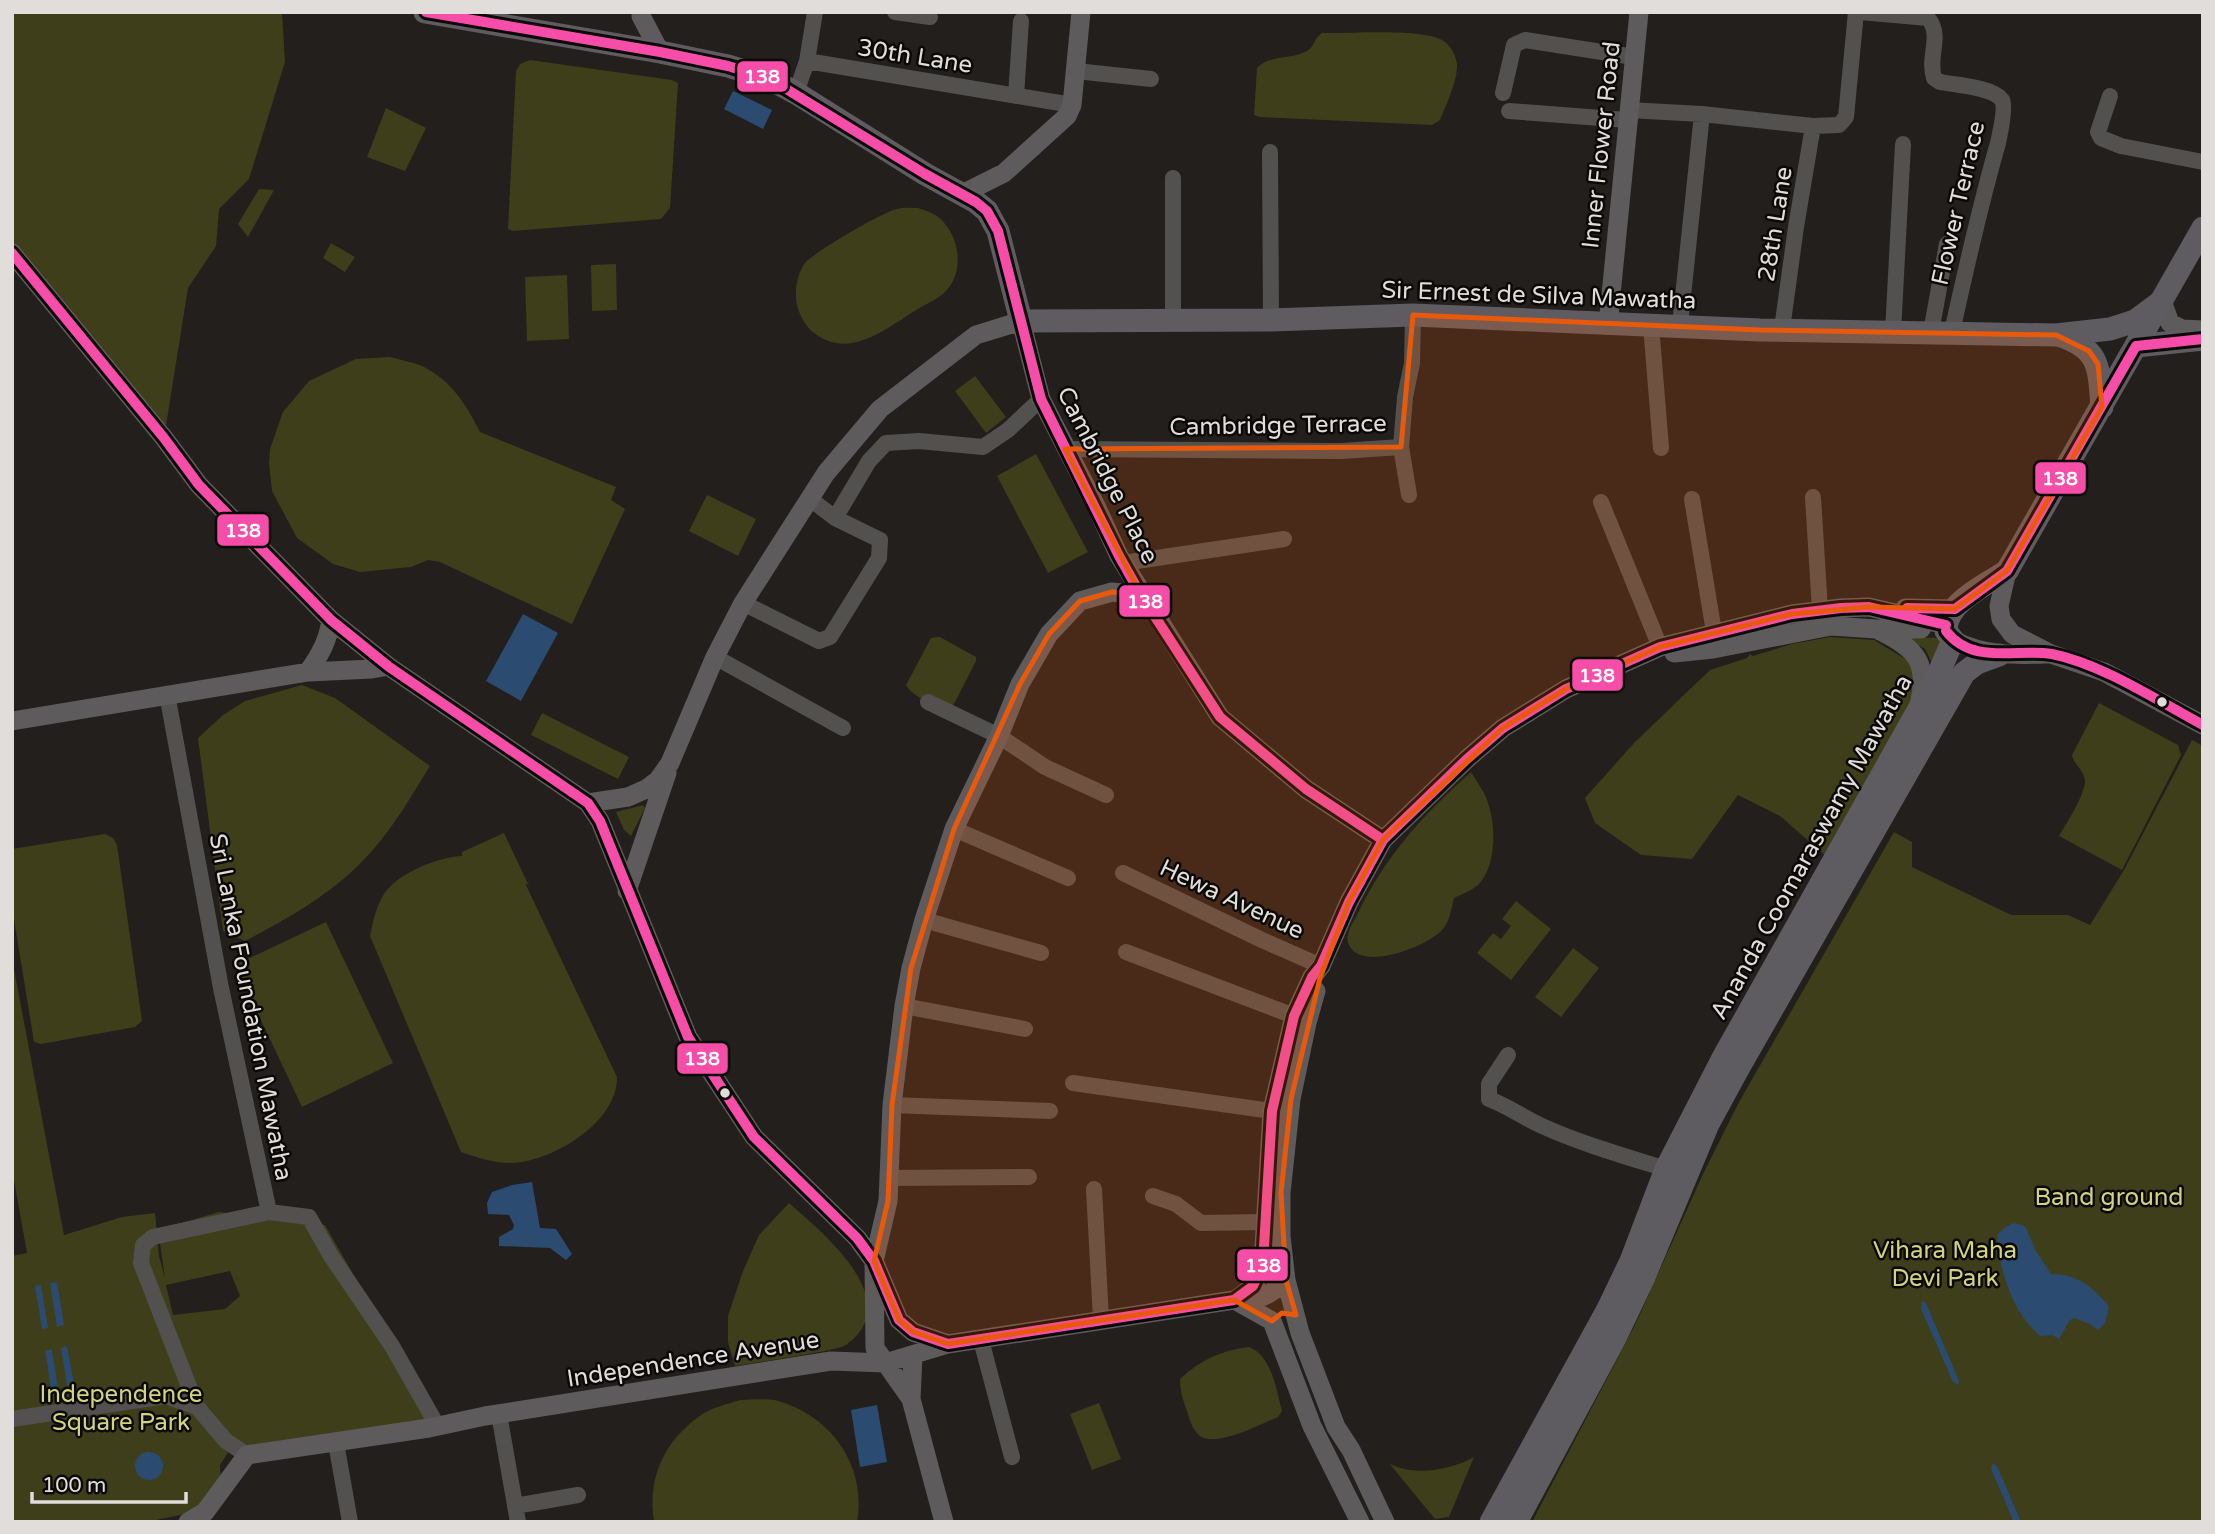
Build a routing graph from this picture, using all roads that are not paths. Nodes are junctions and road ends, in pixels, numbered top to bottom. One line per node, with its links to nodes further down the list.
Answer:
1 (425, 12): 11 (highway)
2 (815, 12): 14 (street)
3 (895, 12): 9 (street)
4 (1081, 12): 15 (main road)
5 (1639, 12): 13 (main road, Inner Flower Road)
6 (1858, 12): 8 (street); 25 (street)
7 (640, 13): 11 (main road); 12 (main road)
8 (1930, 15): 47 (street, Flower Terrace)
9 (930, 17)
10 (1021, 20): 19 (street)
11 (627, 46): 12 (highway)
12 (660, 52): 17 (highway)
13 (1634, 57): 18 (street); 24 (main road, Inner Flower Road)
14 (807, 61): 17 (street); 19 (street, 30th Lane)
15 (1076, 71): 16 (street); 21 (main road)
16 (1151, 79)
17 (796, 93): 31 (highway)
18 (1503, 93)
19 (1016, 96): 21 (street, 30th Lane)
20 (2110, 96): 28 (street)
21 (1072, 105): 29 (main road)
22 (1509, 111): 24 (street)
23 (1702, 114): 24 (street); 25 (street); 43 (street)
24 (1628, 115): 41 (main road, Inner Flower Road)
25 (1813, 126): 44 (street, 28th Lane)
26 (1903, 144): 46 (street)
27 (1270, 152): 39 (street)
28 (2203, 162)
29 (1004, 173): 31 (main road); 32 (main road)
30 (1173, 178): 38 (street)
31 (962, 194): 32 (highway)
32 (991, 218): 40 (highway)
33 (2203, 228): 36 (highway, Ananda Coomaraswamy Mawatha)
34 (1947, 244): 47 (street)
35 (12, 253): 68 (main road)
36 (2162, 300): 45 (main road); 48 (highway, Sir Ernest de Silva Mawatha); 50 (highway, Ananda Coomaraswamy Mawatha)
37 (1413, 315): 39 (highway, Sir Ernest de Silva Mawatha); 41 (highway, Sir Ernest de Silva Mawatha); 53 (street, Cambridge Terrace)
38 (1173, 320): 39 (highway, Sir Ernest de Silva Mawatha); 40 (highway, Sir Ernest de Silva Mawatha)
39 (1271, 320)
40 (1021, 321): 51 (main road, Cambridge Place); 58 (main road)
41 (1608, 325): 42 (highway, Sir Ernest de Silva Mawatha)
42 (1651, 325): 43 (highway, Sir Ernest de Silva Mawatha); 54 (street)
43 (1679, 325): 44 (highway, Sir Ernest de Silva Mawatha)
44 (1782, 329): 46 (highway, Sir Ernest de Silva Mawatha)
45 (2203, 330)
46 (1892, 332): 47 (highway, Sir Ernest de Silva Mawatha)
47 (1941, 332): 48 (highway, Sir Ernest de Silva Mawatha)
48 (2056, 335): 52 (highway, Sir Ernest de Silva Mawatha)
49 (2203, 339): 50 (highway)
50 (2136, 346): 52 (highway, Ananda Coomaraswamy Mawatha)
51 (1041, 399): 55 (main road, Cambridge Place); 61 (street)
52 (2102, 407): 64 (highway, Ananda Coomaraswamy Mawatha)
53 (1401, 447): 55 (street, Cambridge Terrace); 56 (street)
54 (1661, 448)
55 (1065, 449): 63 (main road, Cambridge Place)
56 (1409, 495)
57 (1812, 497): 67 (street)
58 (809, 498): 61 (street); 66 (main road)
59 (1692, 499): 71 (street)
60 (1601, 502): 72 (street)
61 (835, 517): 66 (street)
62 (1284, 539): 63 (street)
63 (1123, 564): 65 (main road, Cambridge Place)
64 (2007, 571): 69 (highway, Ananda Coomaraswamy Mawatha); 73 (main road)
65 (1142, 594): 85 (main road); 90 (main road, Cambridge Place)
66 (743, 603): 76 (main road)
67 (1820, 610): 69 (main road); 71 (main road)
68 (331, 620): 77 (main road); 78 (main road)
69 (1950, 626): 70 (main road); 74 (main road); 81 (highway, Ananda Coomaraswamy Mawatha)
70 (1876, 629): 75 (main road); 81 (main road)
71 (1714, 632): 72 (main road)
72 (1660, 647): 75 (main road)
73 (2051, 654): 74 (main road); 83 (main road)
74 (1999, 655): 141 (highway, Ananda Coomaraswamy Mawatha)
75 (1638, 656): 90 (main road)
76 (715, 657): 84 (street); 86 (main road)
77 (388, 666): 78 (main road); 88 (main road)
78 (309, 672): 79 (main road)
79 (167, 694): 82 (main road); 113 (street, Sri Lanka Foundation Mawatha)
80 (928, 702): 85 (street)
81 (1917, 713): 108 (highway, Ananda Coomaraswamy Mawatha)
82 (12, 720)
83 (2201, 722)
84 (843, 727)
85 (999, 736): 87 (street); 89 (main road)
86 (670, 763): 88 (main road); 93 (main road)
87 (1106, 795)
88 (589, 803): 93 (main road)
89 (954, 829): 92 (street); 94 (main road)
90 (1383, 840): 97 (main road)
91 (1123, 873): 97 (street, Hewa Avenue)
92 (1068, 878)
93 (627, 891): 115 (main road)
94 (924, 920): 96 (street); 98 (main road)
95 (1126, 952): 99 (street)
96 (1041, 953)
97 (1321, 966): 99 (main road); 107 (main road)
98 (904, 1006): 100 (street); 103 (main road)
99 (1294, 1016): 105 (main road)
100 (1025, 1029)
101 (1508, 1055): 108 (street)
102 (1073, 1083): 105 (street)
103 (892, 1105): 104 (street); 110 (main road)
104 (1050, 1111)
105 (1272, 1111): 106 (main road)
106 (1271, 1135): 107 (main road); 114 (main road)
107 (1285, 1153): 116 (main road)
108 (1666, 1169): 140 (highway, Ananda Coomaraswamy Mawatha)
109 (1029, 1177): 110 (street)
110 (890, 1178): 115 (main road)
111 (1094, 1189): 119 (street)
112 (1153, 1196): 114 (street)
113 (269, 1212): 126 (street); 129 (street, Sri Lanka Foundation Mawatha)
114 (1264, 1222): 117 (main road)
115 (874, 1261): 122 (main road); 124 (main road)
116 (1286, 1279): 117 (main road, Independence Avenue); 118 (main road)
117 (1234, 1300): 119 (main road, Independence Avenue); 120 (main road)
118 (1296, 1315): 120 (main road); 139 (main road)
119 (1101, 1319): 121 (main road, Independence Avenue)
120 (1272, 1321): 138 (main road)
121 (981, 1340): 122 (main road, Independence Avenue); 132 (street)
122 (948, 1344): 123 (main road, Independence Avenue)
123 (913, 1356): 124 (main road, Independence Avenue); 125 (main road)
124 (885, 1363): 125 (main road); 127 (main road, Independence Avenue)
125 (911, 1399): 137 (main road)
126 (197, 1407): 128 (street); 131 (street)
127 (499, 1414): 129 (main road, Independence Avenue); 134 (street)
128 (12, 1419)
129 (438, 1427): 130 (main road, Independence Avenue)
130 (336, 1443): 131 (main road, Independence Avenue); 136 (street)
131 (247, 1455): 135 (main road)
132 (1012, 1457)
133 (578, 1495): 134 (street)
134 (516, 1514)
135 (188, 1522)
136 (350, 1522)
137 (944, 1522)
138 (1360, 1522)
139 (1385, 1522)
140 (1491, 1522)
141 (1516, 1522)

